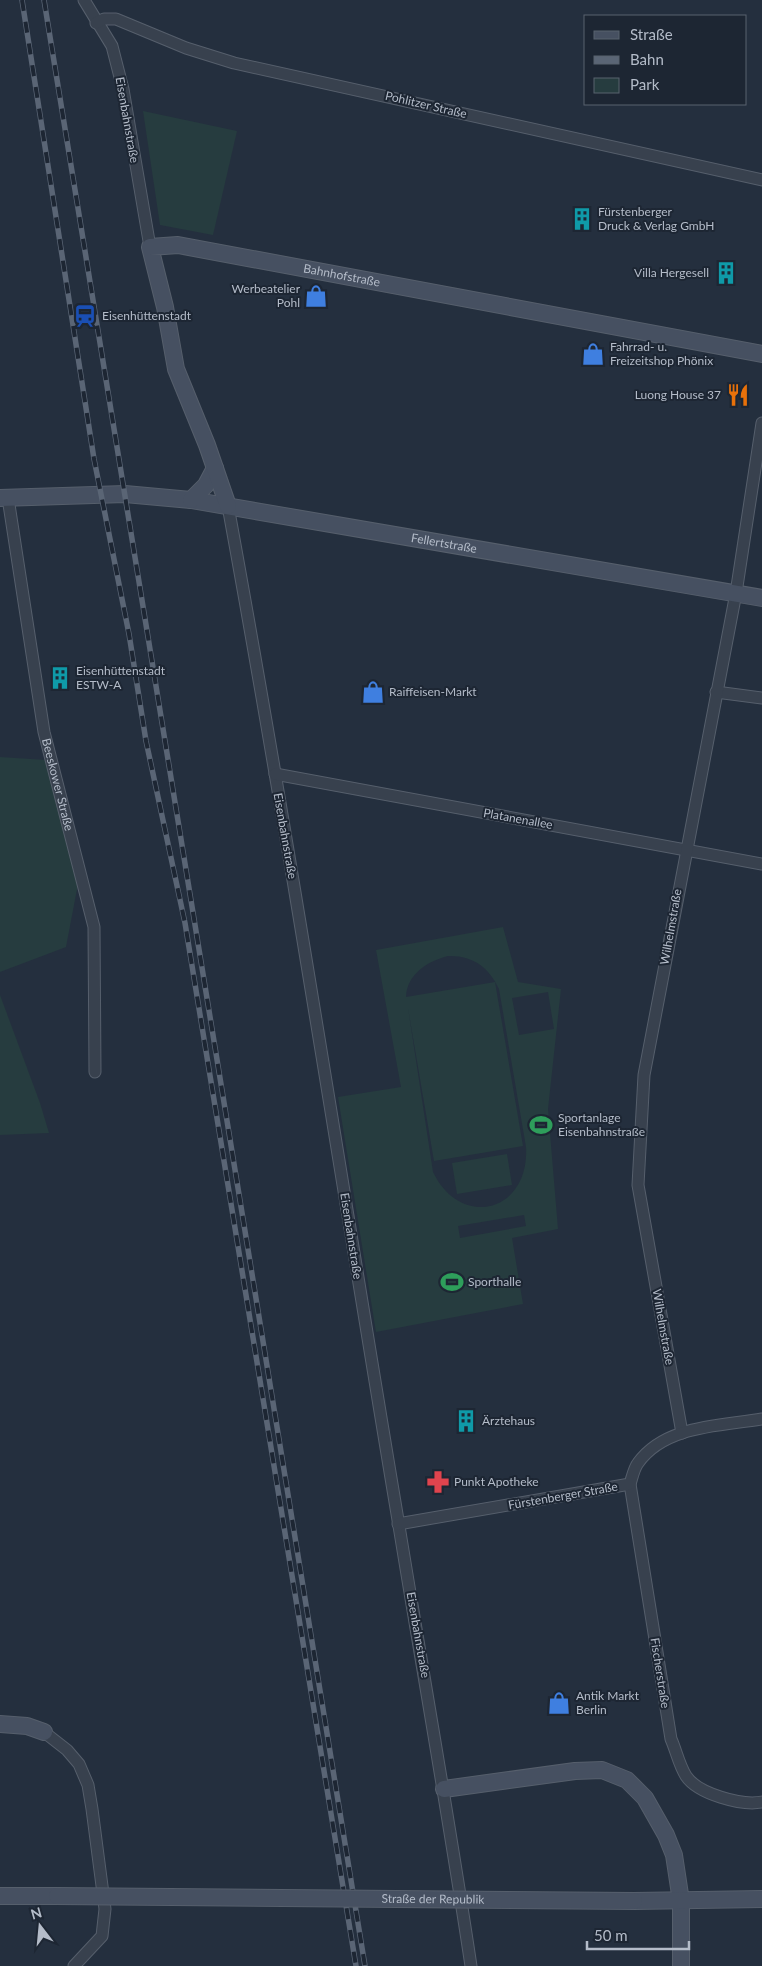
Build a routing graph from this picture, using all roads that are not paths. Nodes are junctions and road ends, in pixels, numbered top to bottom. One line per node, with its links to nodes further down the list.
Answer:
1 (84, 0): 2 (street, Eisenbahnstraße)
2 (96, 23): 3 (street, Pohlitzer Straße); 4 (street, Eisenbahnstraße)
3 (762, 180)
4 (150, 247): 5 (street, Bahnhofstraße); 7 (street)
5 (762, 354)
6 (762, 423): 12 (street, Wilhelmstraße)
7 (215, 468): 10 (street); 11 (street)
8 (125, 494): 9 (street, Beeskower Straße); 10 (street, Fellertstraße)
9 (4, 498): 19 (street, Beeskower Straße)
10 (191, 500): 11 (street, Fellertstraße)
11 (228, 506): 12 (street, Fellertstraße); 16 (street, Eisenbahnstraße)
12 (736, 593): 13 (street, Fellertstraße); 14 (street, Wilhelmstraße)
13 (762, 598)
14 (716, 692): 15 (street); 17 (street, Wilhelmstraße)
15 (762, 698)
16 (274, 774): 17 (street, Platanenallee); 23 (street, Eisenbahnstraße)
17 (686, 849): 18 (street, Platanenallee); 21 (street, Wilhelmstraße)
18 (762, 864)
19 (95, 1072)
20 (762, 1419): 21 (street, Fürstenberger Straße)
21 (682, 1433): 22 (street, Fürstenberger Straße)
22 (630, 1484): 23 (street, Fürstenberger Straße); 27 (street, Fischerstraße)
23 (398, 1524): 26 (street, Eisenbahnstraße)
24 (0, 1724): 25 (street)
25 (44, 1732): 31 (street)
26 (444, 1789): 30 (street); 32 (street, Eisenbahnstraße)
27 (762, 1802)
28 (0, 1896): 30 (street, Straße der Republik, bridge)
29 (762, 1899): 30 (street, Straße der Republik)
30 (681, 1902): 33 (street)
31 (74, 1966)
32 (471, 1966)
33 (681, 1966)

